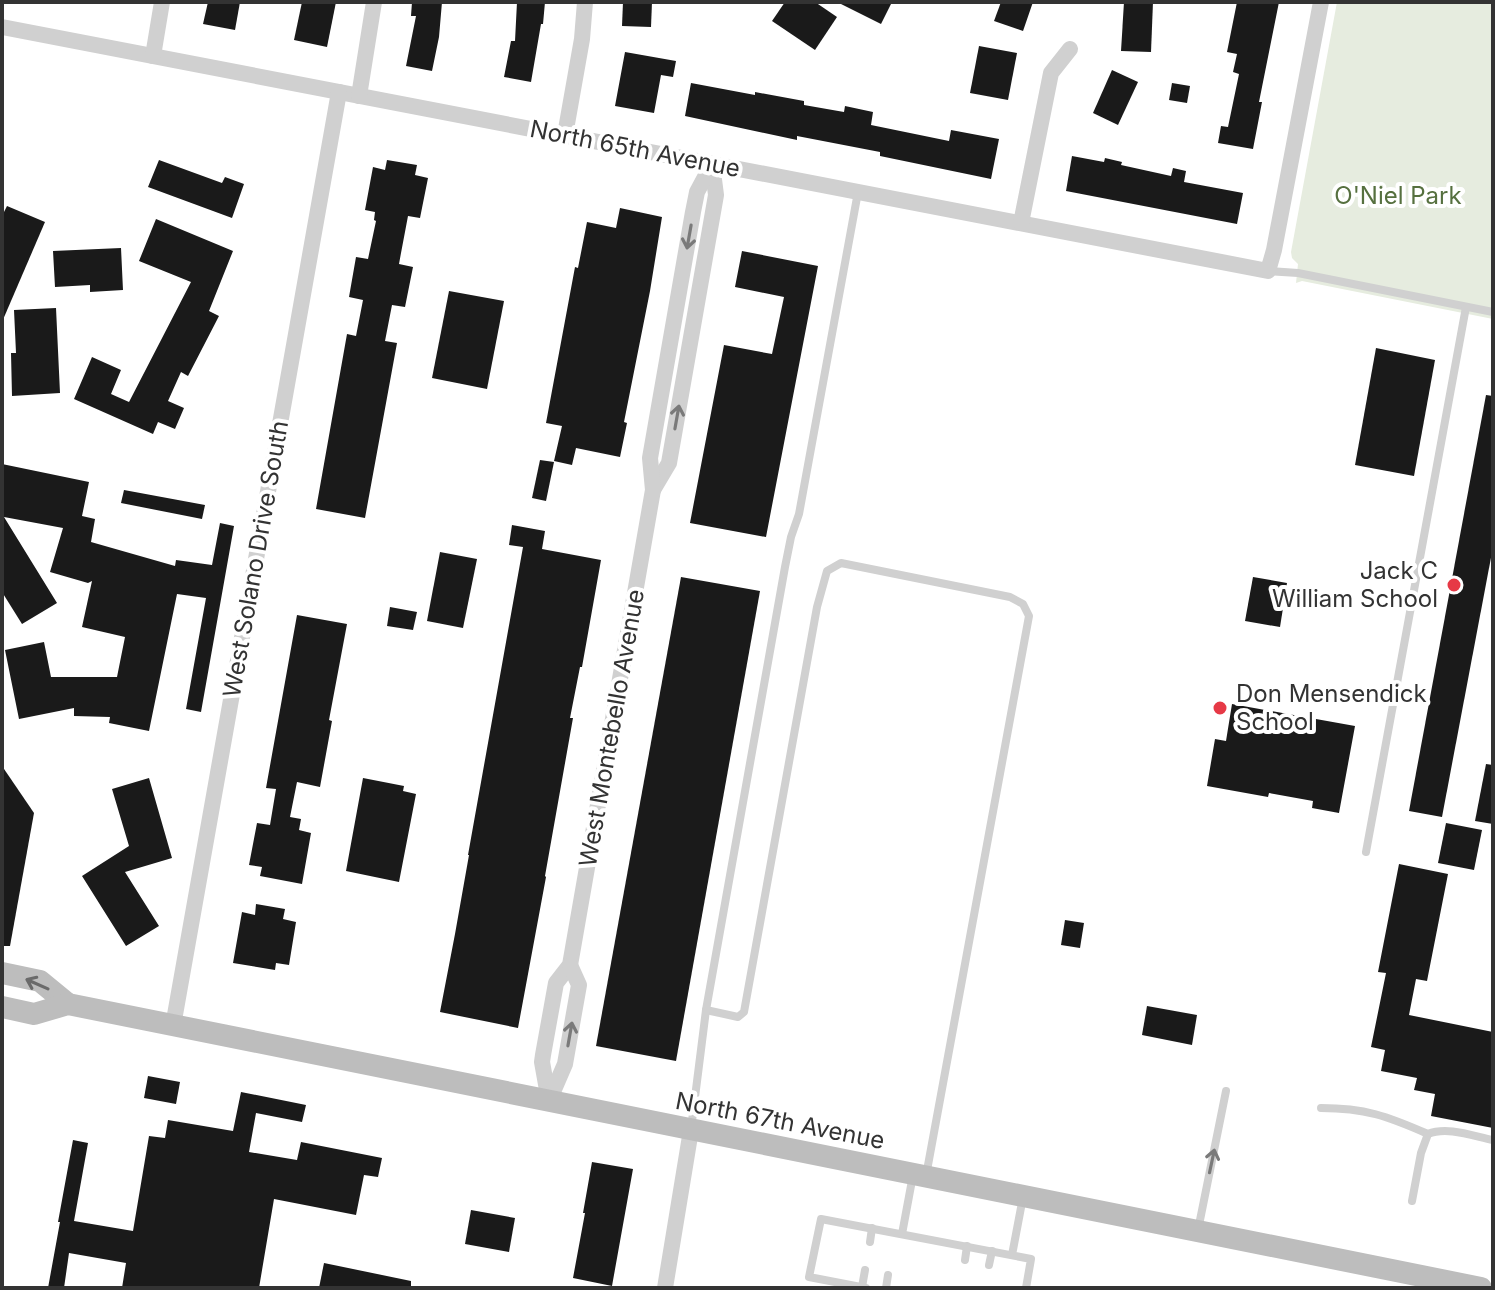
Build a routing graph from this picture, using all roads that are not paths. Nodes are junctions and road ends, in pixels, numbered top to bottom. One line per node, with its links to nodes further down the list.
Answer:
1 (162, 2): 7 (street)
2 (374, 2): 9 (street)
3 (585, 2): 10 (street)
4 (1321, 2): 14 (street)
5 (2, 27): 7 (street, North 65th Avenue)
6 (1070, 49): 13 (street)
7 (153, 56): 8 (street, North 65th Avenue)
8 (339, 92): 9 (street, North 65th Avenue); 22 (street, West Solano Drive South)
9 (359, 96): 10 (street, North 65th Avenue)
10 (565, 135): 11 (street, North 65th Avenue)
11 (712, 164): 12 (street, North 65th Avenue); 24 (street, West Montebello Avenue)
12 (858, 192): 13 (street, North 65th Avenue); 21 (lane)
13 (1021, 223): 14 (street, North 65th Avenue)
14 (1268, 271): 15 (lane)
15 (1466, 307): 16 (lane); 17 (lane)
16 (1493, 312)
17 (1366, 852)
18 (2, 973): 19 (main road, North 67th Avenue, one-way to 18)
19 (68, 1004): 20 (main road, North 67th Avenue); 22 (main road, North 67th Avenue)
20 (2, 1007)
21 (706, 1010): 26 (lane); 29 (lane)
22 (173, 1026): 24 (main road, North 67th Avenue)
23 (1226, 1091): 33 (lane, one-way to 23)
24 (549, 1101): 26 (main road, North 67th Avenue)
25 (1321, 1108): 27 (lane)
26 (691, 1130): 29 (main road, North 67th Avenue); 45 (street)
27 (1428, 1134): 28 (lane); 31 (lane)
28 (1493, 1140)
29 (920, 1176): 30 (main road, North 67th Avenue); 34 (lane)
30 (1023, 1196): 33 (main road, North 67th Avenue); 39 (lane)
31 (1412, 1201)
32 (872, 1228): 34 (lane); 35 (lane); 46 (lane)
33 (1198, 1231): 44 (main road, North 67th Avenue)
34 (899, 1233): 36 (lane); 37 (lane)
35 (870, 1242)
36 (894, 1246)
37 (967, 1246): 38 (lane); 40 (lane)
38 (992, 1251): 39 (lane); 41 (lane)
39 (1012, 1255): 48 (lane)
40 (965, 1260)
41 (989, 1265)
42 (865, 1270): 46 (lane)
43 (888, 1275): 47 (lane)
44 (1406, 1281): 49 (main road, North 67th Avenue)
45 (665, 1288)
46 (864, 1288)
47 (886, 1288)
48 (1026, 1288)
49 (1481, 1288)

